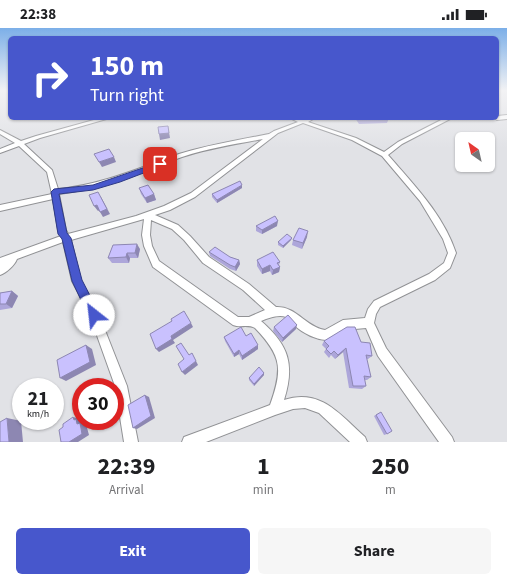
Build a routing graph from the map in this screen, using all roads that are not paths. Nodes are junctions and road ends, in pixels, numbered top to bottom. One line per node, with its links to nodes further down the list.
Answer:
1 (100, 120): 10 (street)
2 (300, 120): 5 (street)
3 (306, 120): 5 (street)
4 (445, 120): 12 (street)
5 (303, 121): 7 (street); 12 (street)
6 (0, 132): 8 (street)
7 (271, 136): 13 (street); 15 (street)
8 (8, 137): 9 (street); 10 (street)
9 (0, 140)
10 (19, 143): 11 (street); 13 (street)
11 (0, 151)
12 (384, 155): 22 (street)
13 (55, 194): 14 (street); 16 (street)
14 (0, 208)
15 (148, 215): 16 (street); 20 (street); 21 (street)
16 (66, 238): 17 (street); 24 (street)
17 (16, 257): 18 (street); 19 (street)
18 (0, 262)
19 (0, 271)
20 (275, 313): 21 (street); 22 (street)
21 (251, 320): 23 (street)
22 (368, 322): 27 (street)
23 (275, 409): 25 (street); 26 (street)
24 (131, 442)
25 (189, 442)
26 (360, 442)
27 (447, 442)

